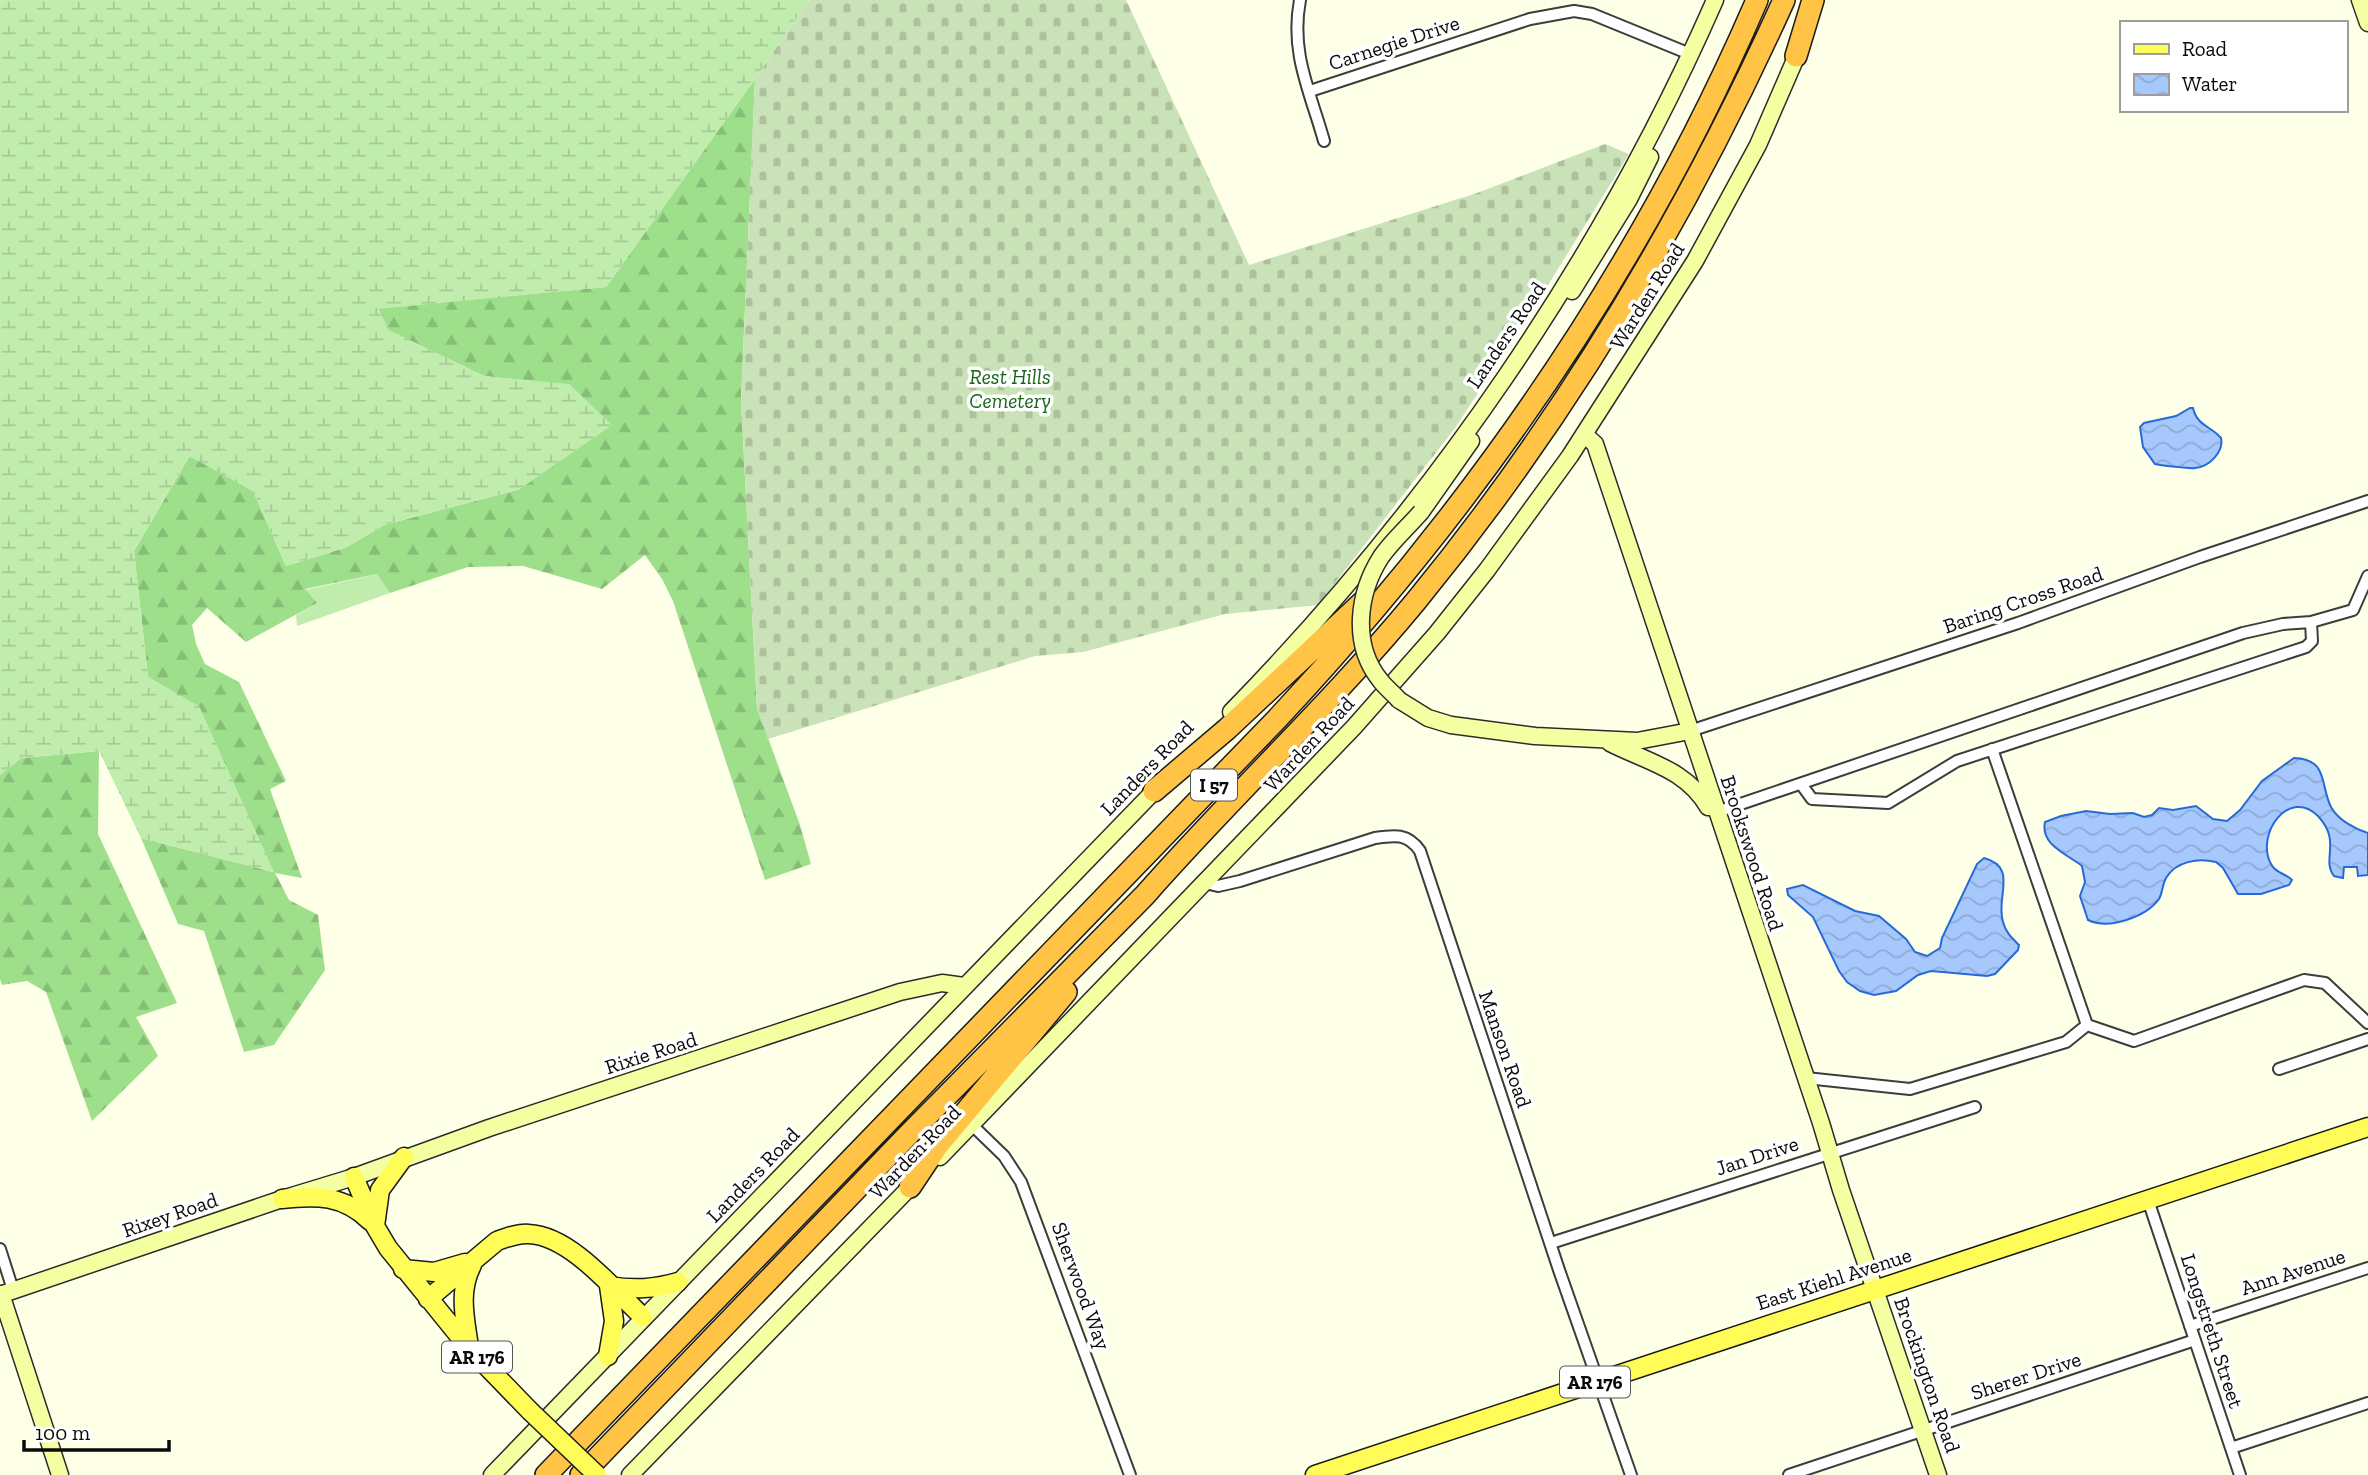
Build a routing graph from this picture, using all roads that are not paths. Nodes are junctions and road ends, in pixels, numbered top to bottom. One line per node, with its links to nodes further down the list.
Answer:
1 (1300, 0): 12 (street)
2 (1716, 0): 10 (main road, Landers Road)
3 (1757, 0): 17 (highway, I 57)
4 (1784, 0): 28 (highway, I 57)
5 (1813, 0): 11 (highway)
6 (1823, 0): 11 (main road, Warden Road)
7 (2360, 0): 9 (main road)
8 (1575, 5): 10 (street, Carnegie Drive); 12 (street, Carnegie Drive)
9 (2368, 23)
10 (1690, 54): 13 (main road, Landers Road)
11 (1796, 56): 15 (main road, Warden Road)
12 (1310, 91): 14 (street)
13 (1666, 104): 21 (main road, bridge); 24 (main road, Landers Road)
14 (1324, 141)
15 (1584, 434): 20 (main road, Brookswood Road); 27 (main road, Warden Road)
16 (2368, 501): 20 (street, Baring Cross Road)
17 (1416, 561): 24 (highway); 66 (highway, I 57)
18 (2368, 576): 19 (street)
19 (2311, 622): 22 (street); 23 (street)
20 (1690, 731): 21 (main road); 25 (main road, Brookswood Road)
21 (1604, 740): 26 (main road)
22 (1992, 749): 23 (street); 31 (street)
23 (1801, 784): 25 (street)
24 (1154, 791): 29 (main road, Landers Road)
25 (1717, 812): 26 (main road, Brookswood Road)
26 (1724, 834): 34 (main road, Brookswood Road)
27 (1205, 883): 36 (main road, Warden Road); 45 (street, Manson Road)
28 (1145, 895): 41 (highway); 67 (highway, I 57)
29 (964, 986): 39 (main road, Rixie Road); 50 (main road, Landers Road)
30 (2368, 1023): 31 (street)
31 (2087, 1025): 34 (street)
32 (2368, 1039): 33 (street)
33 (2279, 1069)
34 (1806, 1078): 38 (main road, Brookswood Road)
35 (1975, 1107): 38 (street, Jan Drive)
36 (971, 1125): 41 (main road, Warden Road); 70 (street, Sherwood Way)
37 (2368, 1127): 43 (main road, East Kiehl Avenue / AR 176)
38 (1830, 1153): 45 (street, Jan Drive); 52 (main road, Brookswood Road)
39 (404, 1157): 40 (main road, Rixie Road); 44 (main road)
40 (354, 1177): 42 (main road, Rixey Road); 44 (main road)
41 (910, 1187): 69 (main road, Warden Road)
42 (282, 1199): 44 (main road); 53 (main road, Rixey Road)
43 (2148, 1200): 52 (main road, East Kiehl Avenue / AR 176); 56 (street, Longstreth Street)
44 (375, 1226): 49 (main road)
45 (1551, 1243): 60 (street, Manson Road)
46 (0, 1249): 53 (street)
47 (475, 1259): 49 (main road); 51 (main road); 54 (main road); 58 (main road)
48 (2368, 1268): 56 (street, Ann Avenue)
49 (404, 1269): 54 (main road)
50 (678, 1282): 51 (main road); 55 (main road, Landers Road)
51 (609, 1286): 55 (main road); 59 (main road)
52 (1875, 1289): 60 (main road, East Kiehl Avenue / AR 176); 62 (main road, Brockington Road)
53 (5, 1293): 64 (main road)
54 (428, 1299): 58 (main road, AR 176)
55 (643, 1317): 59 (main road, Landers Road)
56 (2190, 1326): 57 (street, Longstreth Street)
57 (2195, 1340): 62 (street, Sherer Drive); 63 (street, Longstreth Street)
58 (469, 1348): 68 (main road, AR 176, bridge)
59 (608, 1356): 65 (main road, Landers Road)
60 (1599, 1381): 71 (main road, East Kiehl Avenue / AR 176); 72 (street, Manson Road)
61 (2368, 1404): 63 (street)
62 (1923, 1430): 73 (street, Sherer Drive); 74 (main road, Brockington Road)
63 (2231, 1448): 75 (street, Longstreth Street)
64 (60, 1475)
65 (492, 1475)
66 (546, 1475)
67 (581, 1475)
68 (597, 1475)
69 (631, 1475)
70 (1130, 1475)
71 (1315, 1475)
72 (1631, 1475)
73 (1789, 1475)
74 (1938, 1475)
75 (2240, 1475)

